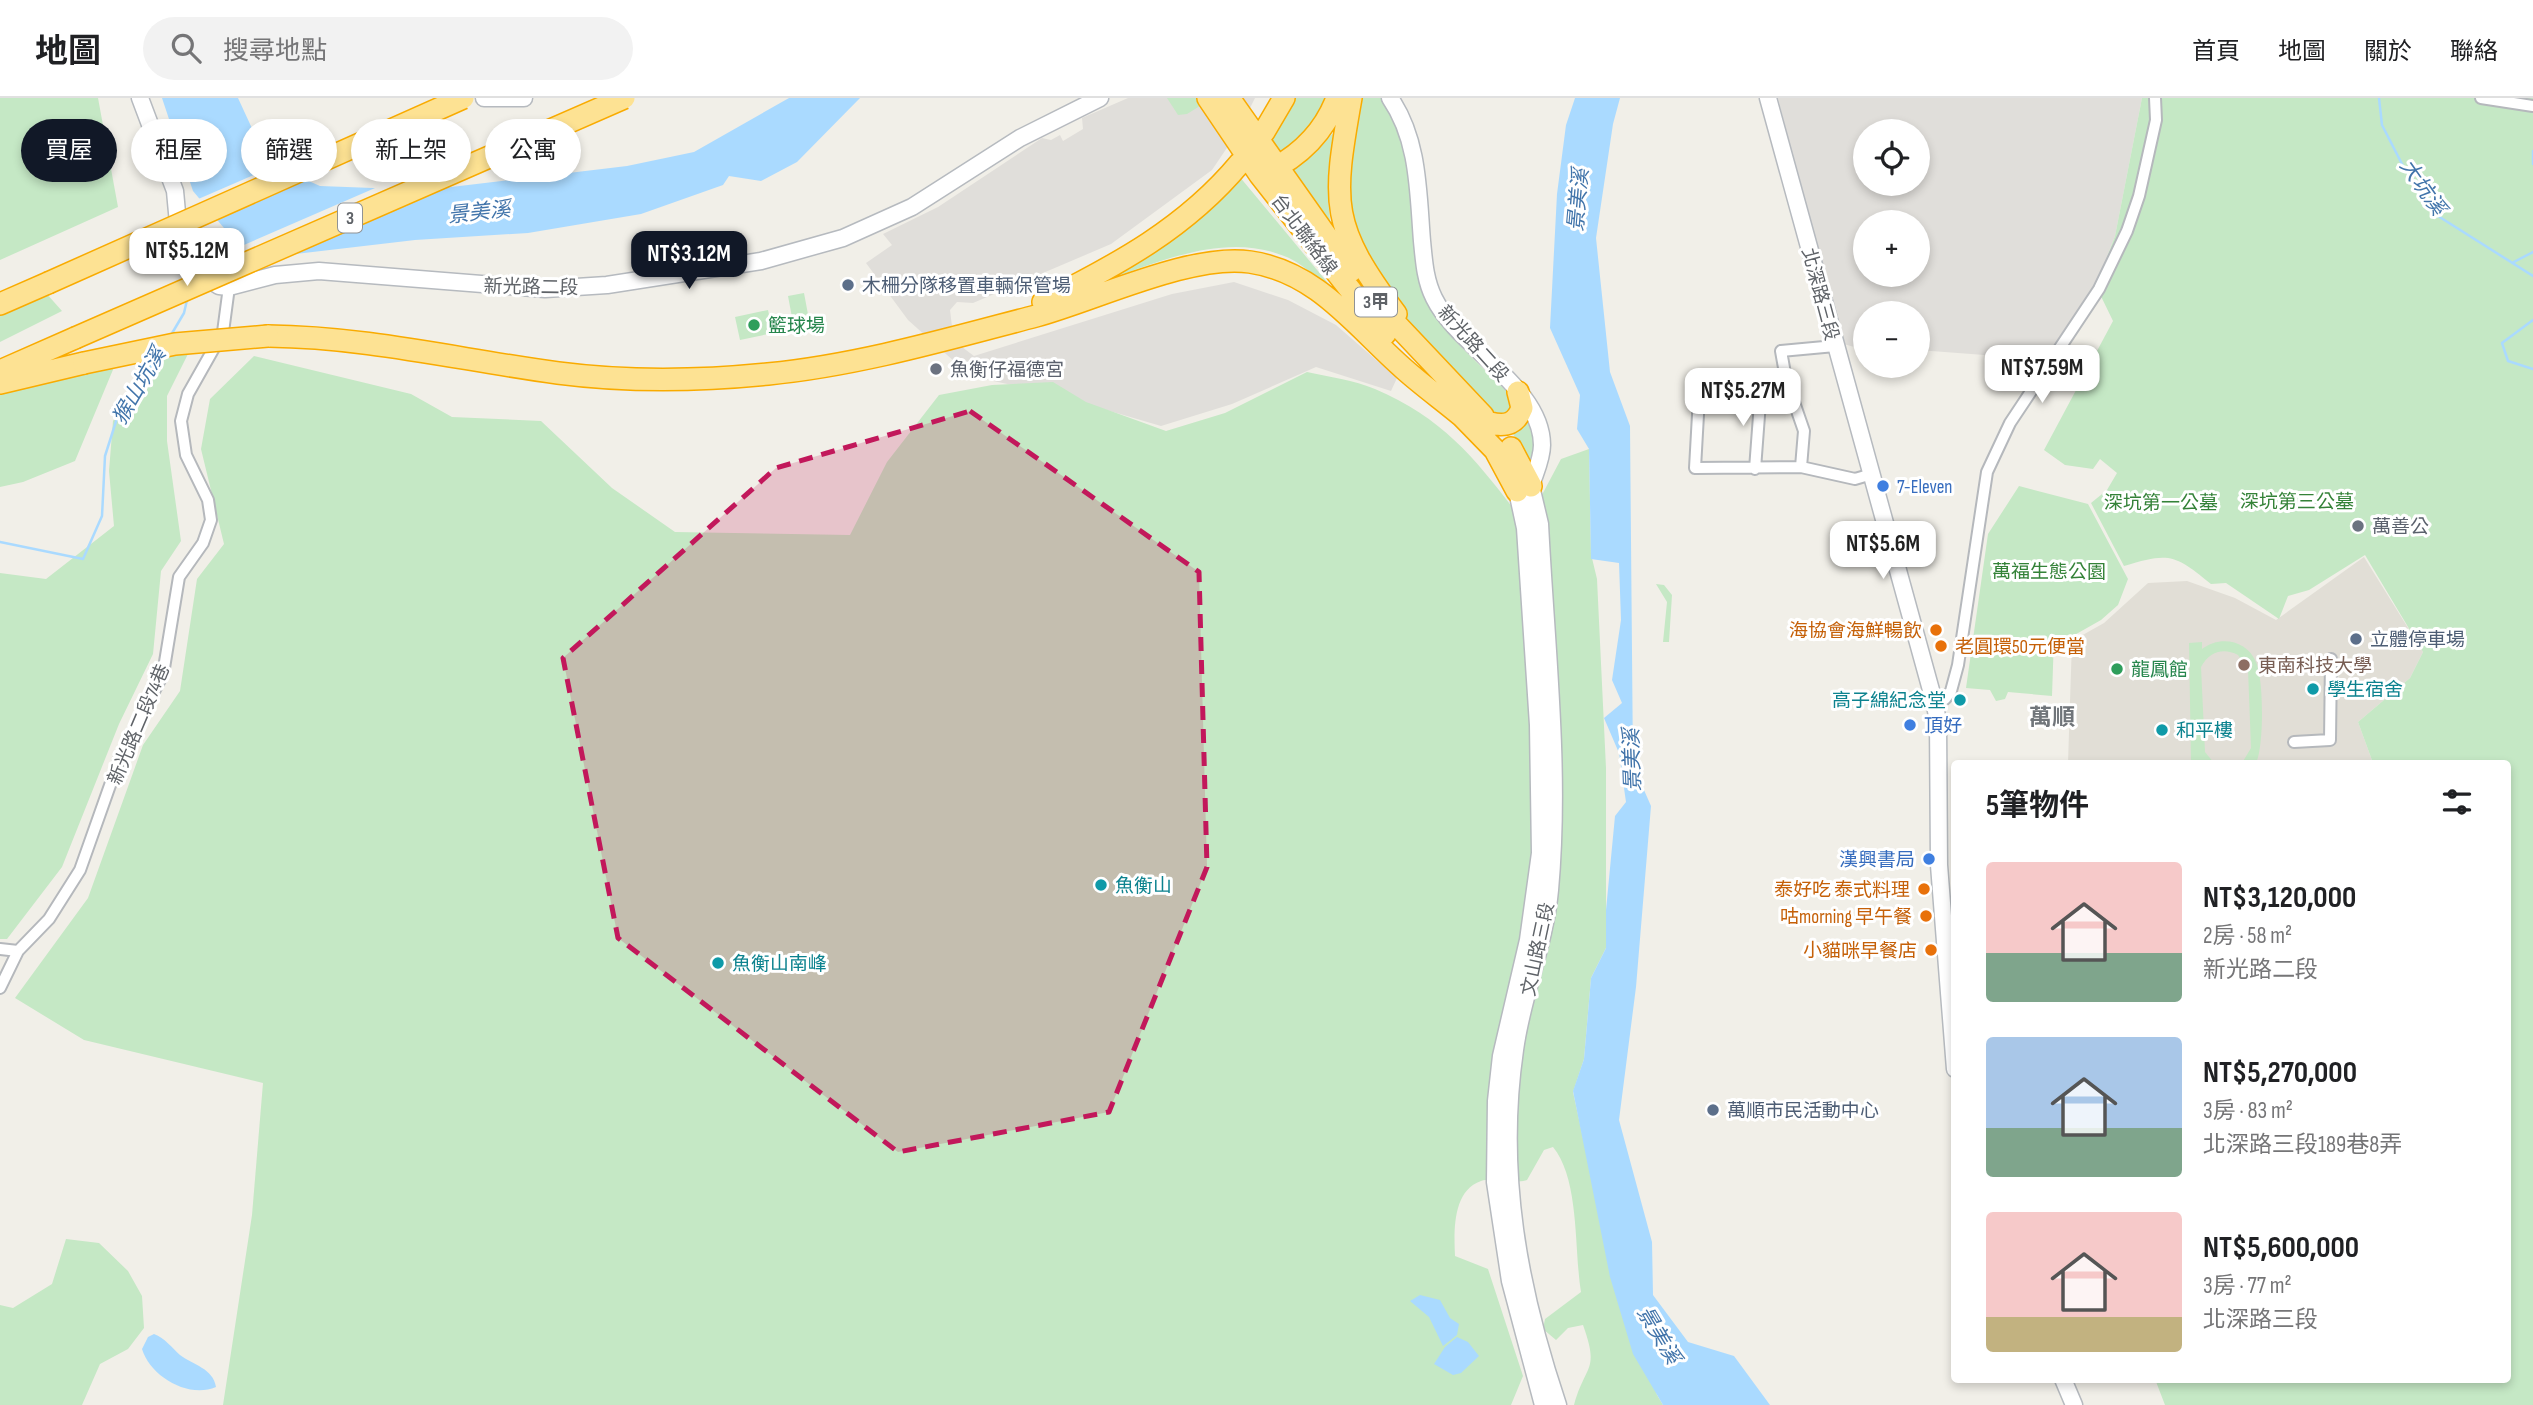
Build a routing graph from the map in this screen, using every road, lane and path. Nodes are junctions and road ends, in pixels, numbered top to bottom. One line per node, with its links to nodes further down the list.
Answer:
1 (140, 98): 19 (main road)
2 (463, 98): 20 (highway, bridge)
3 (484, 98): 4 (main road)
4 (524, 98)
5 (624, 98): 23 (highway, 3, bridge)
6 (1100, 98): 19 (main road, 新光路二段)
7 (1208, 98): 17 (highway, 台北聯絡線 / 3甲)
8 (1229, 98): 17 (highway, 台北聯絡線 / 3甲)
9 (1284, 98): 17 (highway)
10 (1337, 98): 18 (highway)
11 (1351, 98): 24 (highway)
12 (1390, 98): 28 (main road, 新光路二段)
13 (1768, 98): 22 (main road, 北深路三段)
14 (2155, 98): 36 (street)
15 (2481, 98): 16 (street)
16 (2533, 106)
17 (1250, 145): 18 (highway, 台北聯絡線 / 3甲); 21 (highway)
18 (1268, 171): 24 (highway, 台北聯絡線 / 3甲); 29 (highway, 台北聯絡線 / 3甲)
19 (224, 287): 39 (street, 新光路二段74巷)
20 (0, 304)
21 (973, 331): 26 (highway, bridge); 29 (highway)
22 (1835, 346): 31 (street); 33 (main road, 北深路三段)
23 (0, 371)
24 (1438, 373): 30 (highway, 台北聯絡線 / 3甲)
25 (1700, 379): 32 (street)
26 (0, 383)
27 (1761, 389): 32 (street)
28 (1518, 393): 30 (highway); 34 (main road, 新光路二段)
29 (1464, 417): 34 (highway, 台北聯絡線 / 3甲)
30 (1490, 423): 34 (highway, 台北聯絡線 / 3甲)
31 (1801, 467): 32 (street); 33 (street)
32 (1755, 469)
33 (1872, 474): 36 (main road, 北深路三段)
34 (1524, 489): 42 (main road, 文山路三段)
35 (2331, 659): 37 (street)
36 (1934, 701): 41 (main road, 北深路三段)
37 (2294, 742)
38 (0, 949): 39 (street)
39 (18, 951): 40 (street, 新光路二段74巷)
40 (0, 988)
41 (1951, 1018)
42 (1535, 1359): 44 (main road, 文山路三段); 45 (main road, 文山路三段)
43 (2065, 1383): 46 (main road)
44 (1543, 1405)
45 (1558, 1405)
46 (2074, 1405)

